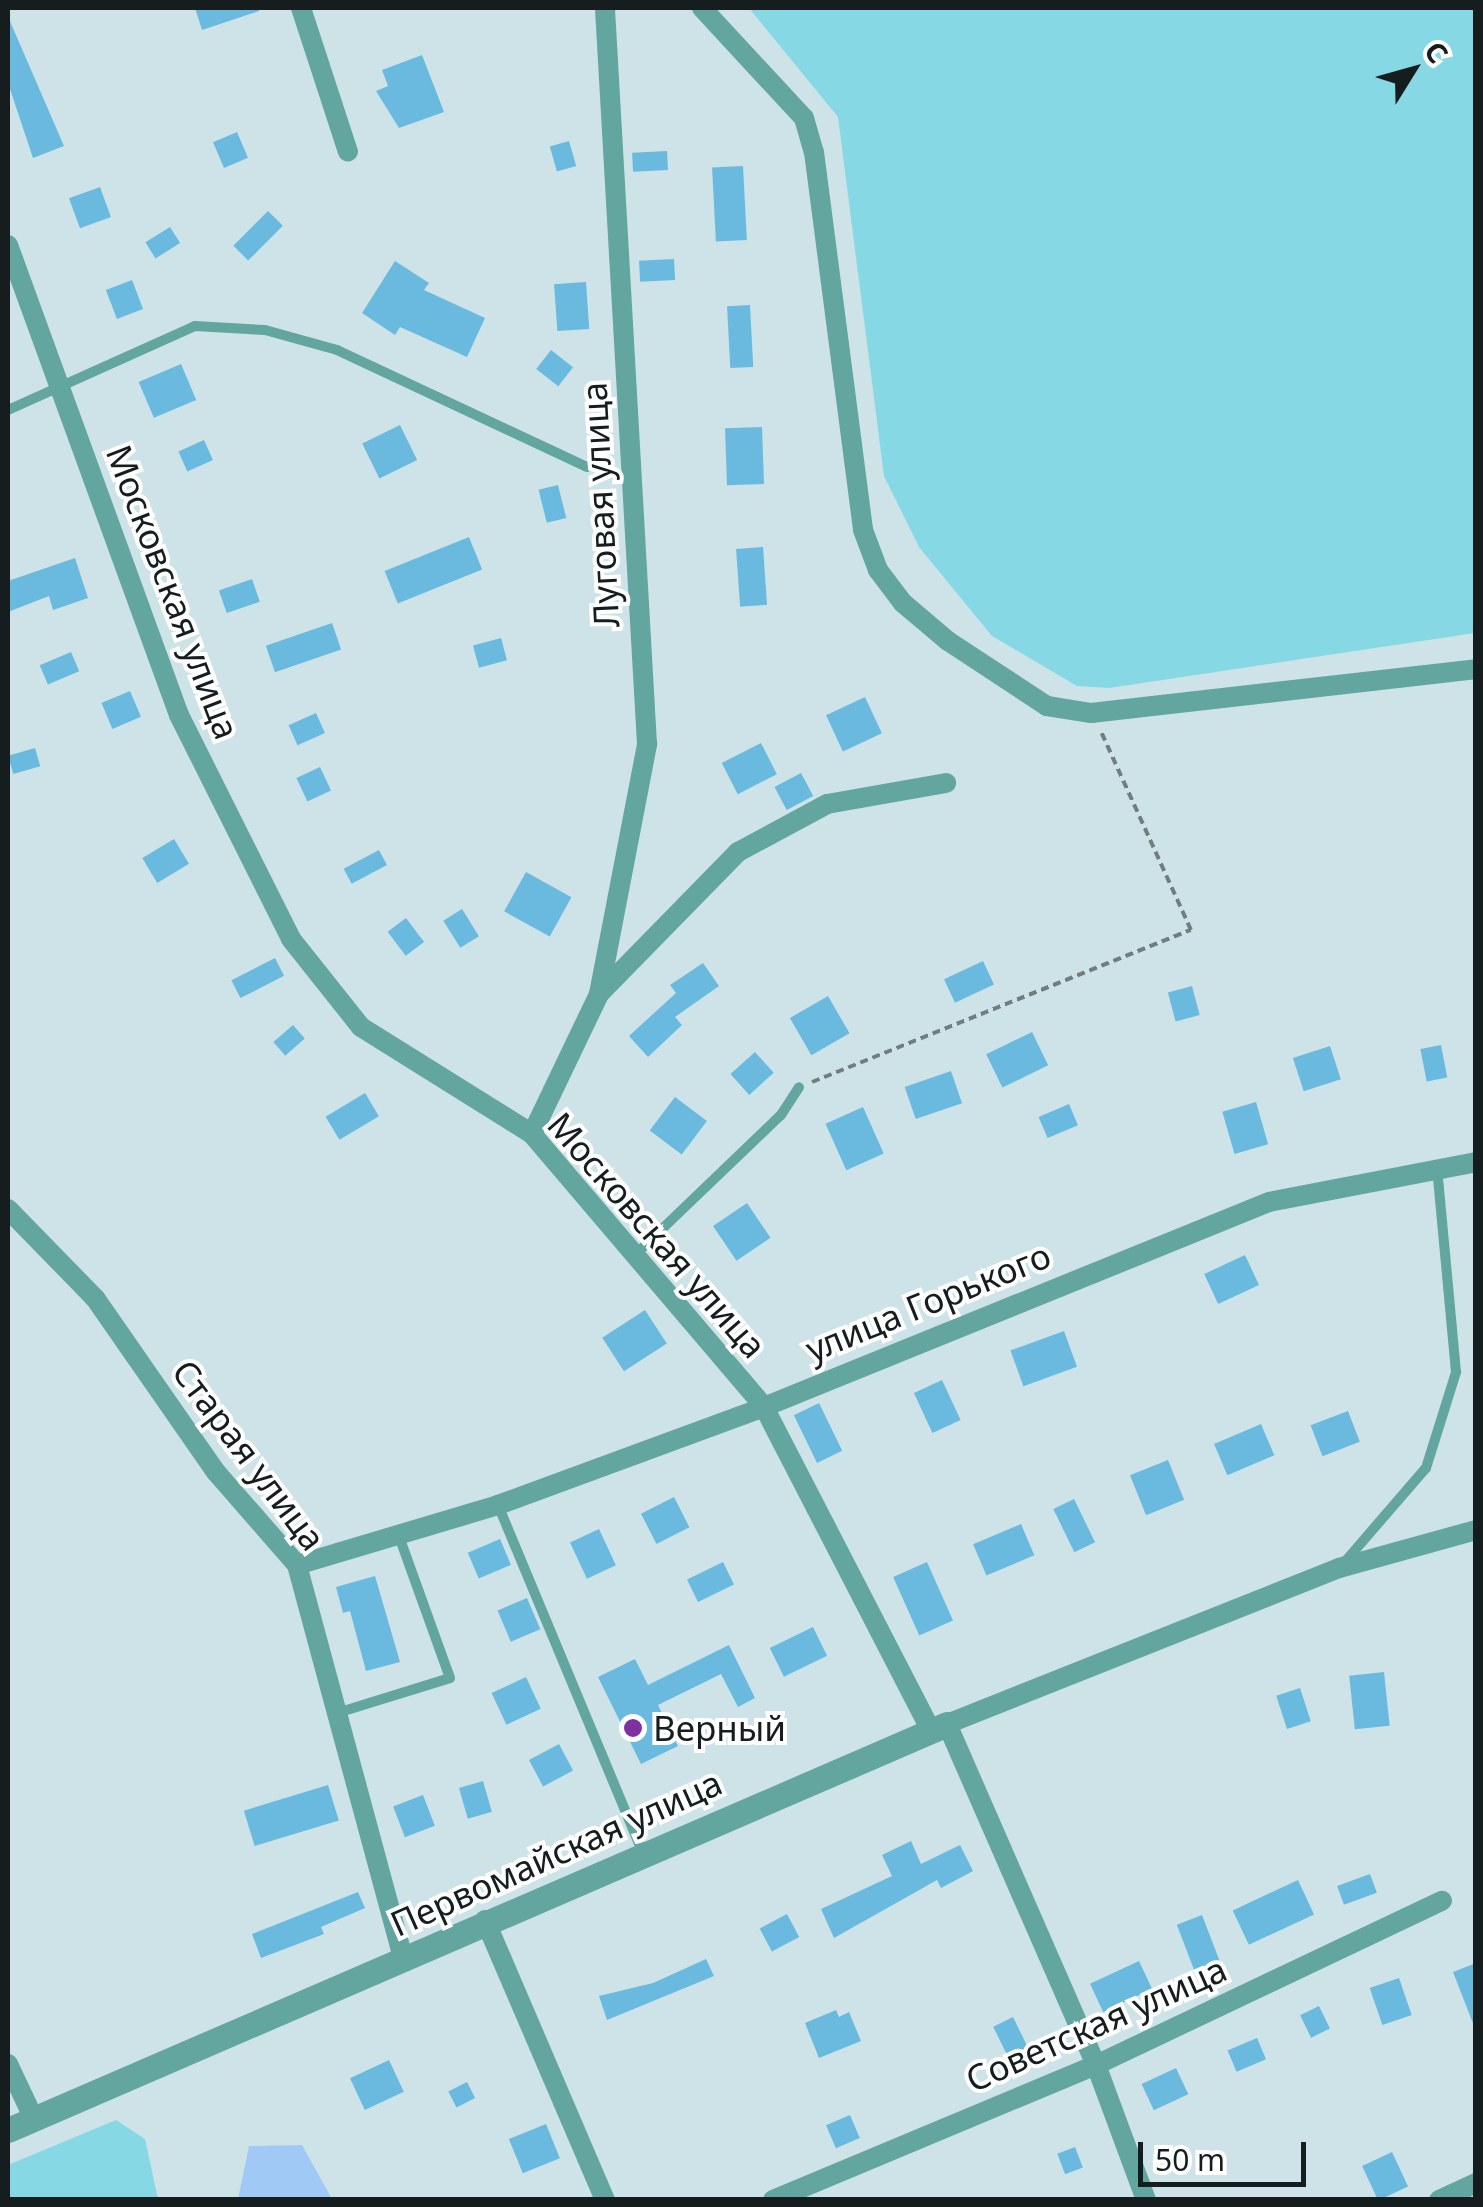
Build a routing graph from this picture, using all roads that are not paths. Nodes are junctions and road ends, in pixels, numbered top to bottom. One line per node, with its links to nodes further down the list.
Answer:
1 (301, 8): 4 (street)
2 (605, 8): 11 (street, Луговая улица)
3 (702, 8): 9 (street)
4 (348, 152)
5 (8, 244): 6 (street, Московская улица)
6 (63, 391): 7 (lane); 8 (lane); 13 (street, Московская улица)
7 (8, 410)
8 (587, 467)
9 (1476, 669)
10 (946, 783): 11 (street)
11 (599, 994): 13 (street)
12 (799, 1087): 17 (lane)
13 (532, 1134): 17 (street, Московская улица)
14 (1476, 1162): 15 (street, улица Горького)
15 (1436, 1166): 18 (street, улица Горького); 23 (lane)
16 (8, 1209): 22 (street, Старая улица)
17 (638, 1252): 18 (street, Московская улица)
18 (764, 1407): 19 (street, улица Горького); 25 (street, Московская улица)
19 (498, 1505): 21 (street, улица Горького); 26 (lane)
20 (1476, 1530): 23 (street, Первомайская улица)
21 (399, 1536): 22 (street, улица Горького); 24 (lane)
22 (297, 1565): 24 (street, Старая улица)
23 (1339, 1568): 25 (street, Первомайская улица)
24 (337, 1713): 29 (street, Старая улица)
25 (939, 1727): 26 (street, Первомайская улица); 31 (street, Московская улица)
26 (643, 1852): 28 (street, Первомайская улица)
27 (1442, 1901): 31 (street, Советская улица)
28 (485, 1920): 29 (street, Первомайская улица); 36 (street)
29 (403, 1958): 32 (street, Первомайская улица)
30 (8, 2064): 32 (street)
31 (1096, 2065): 35 (street, Советская улица); 38 (street, Московская улица)
32 (34, 2119): 33 (street, Первомайская улица)
33 (8, 2130)
34 (1476, 2182): 39 (street)
35 (815, 2191): 37 (street, Советская улица)
36 (604, 2200)
37 (773, 2200)
38 (1146, 2200)
39 (1439, 2200)

